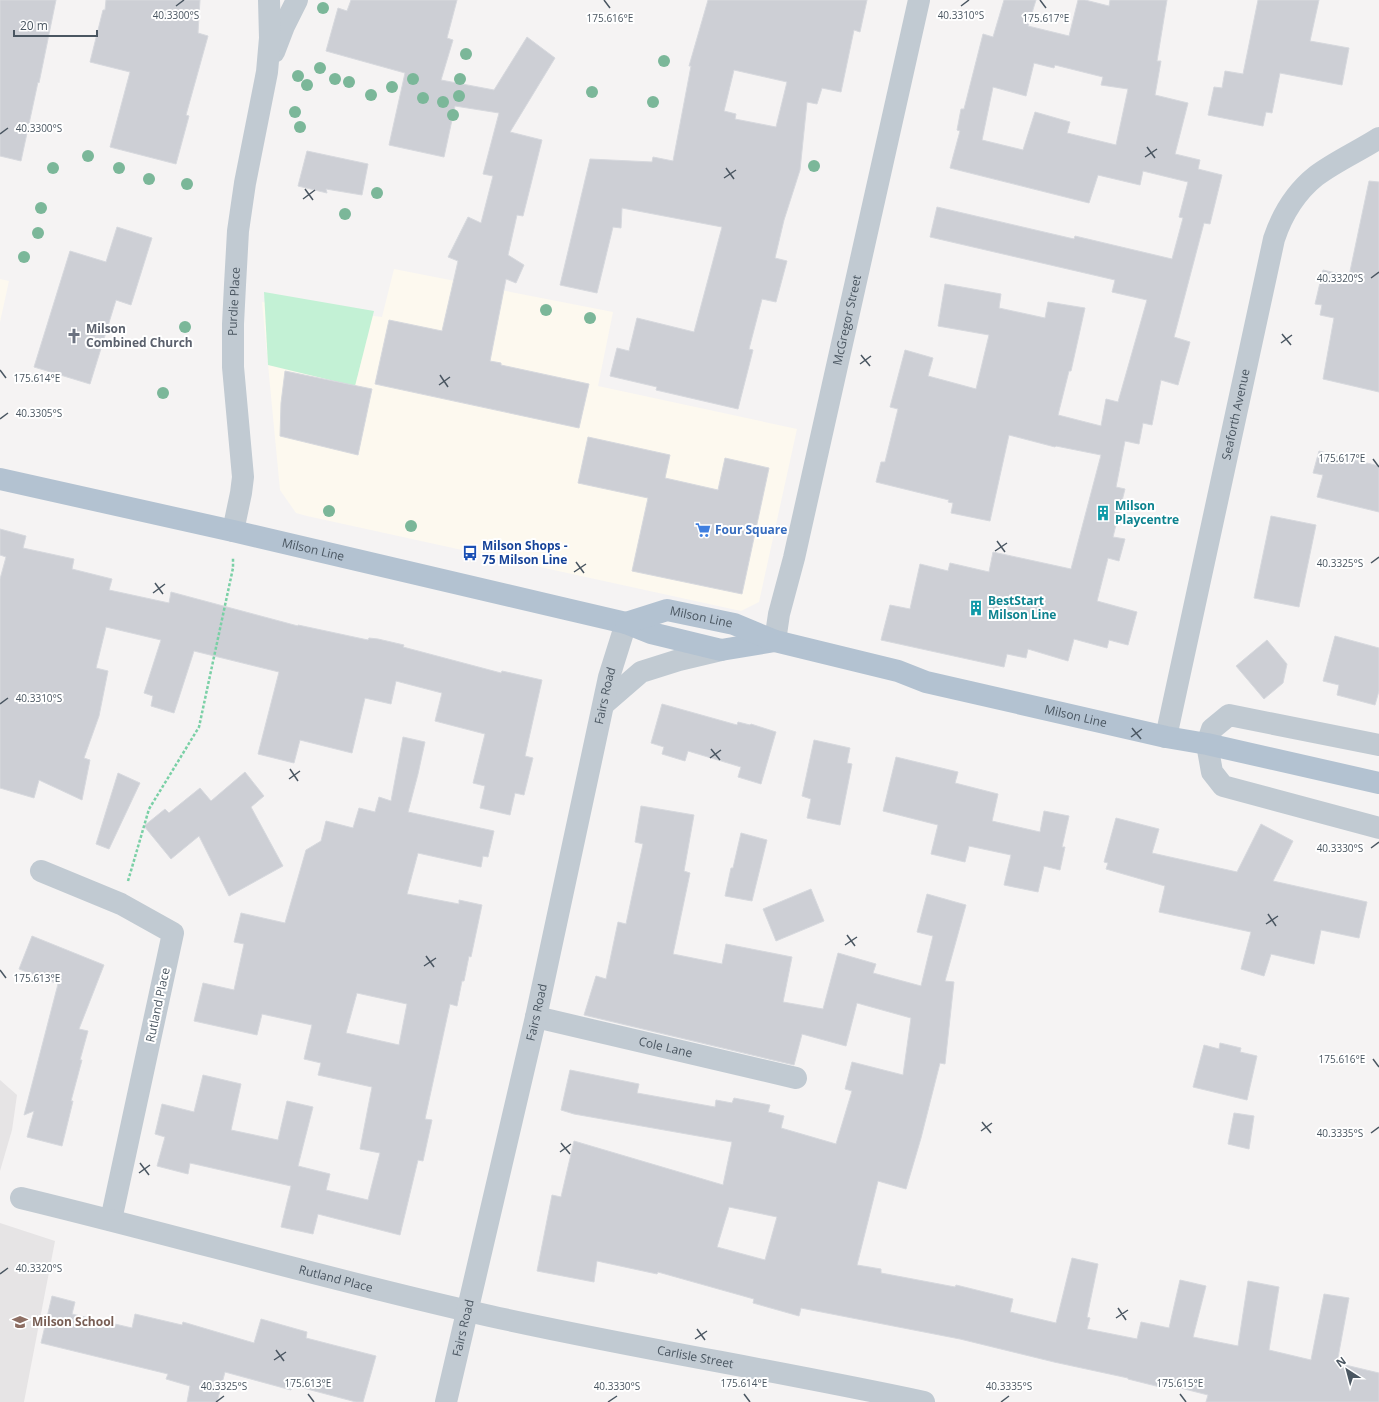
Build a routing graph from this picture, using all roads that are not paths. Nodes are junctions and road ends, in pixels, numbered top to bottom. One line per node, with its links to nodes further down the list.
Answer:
1 (269, 0): 4 (street, Purdie Place)
2 (297, 0): 4 (street, Purdie Place)
3 (919, 0): 9 (street, McGregor Street)
4 (267, 72): 7 (street, Purdie Place)
5 (1379, 138): 12 (street, Seaforth Avenue)
6 (0, 479): 7 (main road, Milson Line)
7 (233, 531): 8 (main road, Milson Line)
8 (626, 623): 9 (main road, Milson Line); 10 (main road, Milson Line); 11 (street, Fairs Road)
9 (776, 641): 10 (main road, Milson Line); 12 (main road, Milson Line)
10 (721, 650): 11 (street)
11 (604, 704): 18 (street, Fairs Road)
12 (1166, 737): 13 (main road, Milson Line)
13 (1207, 744): 14 (street); 15 (main road, Milson Line); 16 (street)
14 (1379, 745)
15 (1379, 783)
16 (1379, 828)
17 (41, 871): 21 (street, Rutland Place)
18 (536, 1016): 19 (street, Cole Lane); 22 (street, Fairs Road)
19 (796, 1078)
20 (21, 1198): 21 (street, Rutland Place)
21 (112, 1220): 22 (street, Rutland Place)
22 (467, 1311): 23 (street, Carlisle Street); 24 (street, Fairs Road)
23 (878, 1397): 25 (street, Carlisle Street)
24 (446, 1402)
25 (924, 1402)

